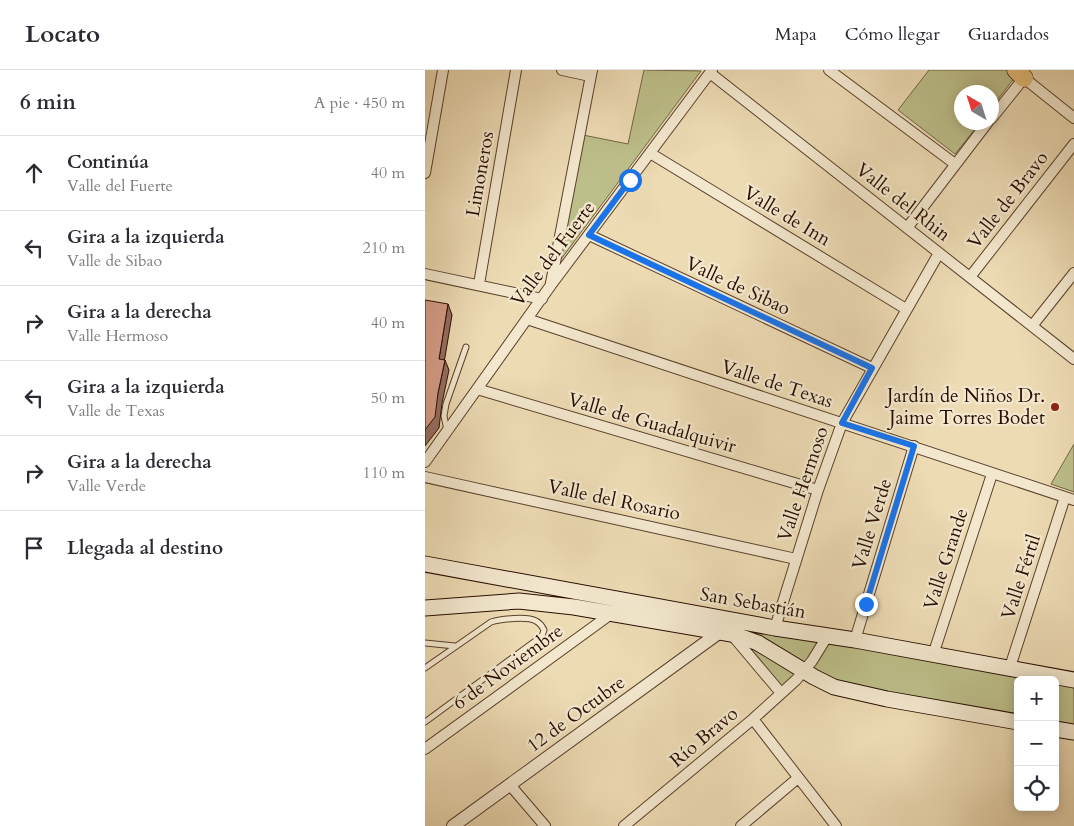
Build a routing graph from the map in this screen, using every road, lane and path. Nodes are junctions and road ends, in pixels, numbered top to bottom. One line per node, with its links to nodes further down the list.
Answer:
1 (443, 70): 14 (street)
2 (516, 70): 21 (street, Limoneros)
3 (562, 70): 6 (street)
4 (829, 70): 13 (street)
5 (711, 71): 12 (street, Valle del Fuerte); 15 (street, Valle del Rhin)
6 (591, 73): 22 (street)
7 (1020, 74): 8 (street); 9 (street)
8 (999, 107)
9 (1074, 118)
10 (983, 130): 13 (street)
11 (1074, 144): 20 (street, Valle de Bravo)
12 (650, 153): 16 (street, Valle del Fuerte); 24 (street, Valle de Inn)
13 (955, 164): 15 (street)
14 (425, 173)
15 (907, 228): 17 (street, Valle del Rhin)
16 (589, 235): 22 (street, Valle del Fuerte); 29 (street, Valle de Sibao)
17 (939, 253): 20 (street, Valle del Rhin); 24 (street, Valle Hermoso)
18 (1074, 273): 26 (street)
19 (425, 274): 21 (street)
20 (970, 277): 26 (street, Valle del Rhin)
21 (479, 284): 23 (street)
22 (551, 285): 23 (street, Valle del Fuerte)
23 (542, 299): 25 (street, Valle del Fuerte)
24 (906, 309): 29 (street, Valle Hermoso)
25 (527, 319): 30 (street, Valle del Fuerte); 31 (street, Valle de Texas)
26 (1032, 326): 28 (street, Valle del Rhin)
27 (466, 347): 32 (lane)
28 (1074, 359)
29 (872, 368): 31 (street, Valle Hermoso)
30 (477, 389): 32 (street, Valle del Fuerte); 37 (street, Valle de Guadalquivir)
31 (842, 423): 33 (street, Valle de Texas); 37 (street, Valle Hermoso)
32 (447, 431): 34 (street, Valle del Fuerte)
33 (914, 446): 35 (street, Valle de Texas); 46 (street, Valle Verde)
34 (425, 462)
35 (992, 474): 38 (street, Valle de Texas); 49 (street, Valle Grande)
36 (425, 477): 39 (street, Valle del Rosario)
37 (818, 490): 39 (street, Valle Hermoso)
38 (1069, 499): 50 (street, Valle Fértil)
39 (796, 558): 43 (street, Valle Hermoso)
40 (425, 564): 43 (main road, San Sebastián)
41 (425, 608): 42 (main road, San Sebastián)
42 (611, 614): 44 (main road, San Sebastián); 60 (street, 6 de Noviembre)
43 (775, 628): 45 (main road, San Sebastián)
44 (726, 633): 52 (main road, San Sebastián); 54 (street); 62 (street, 12 de Octubre)
45 (828, 635): 46 (main road, San Sebastián); 52 (street, Río Bravo)
46 (855, 640): 49 (main road, San Sebastián)
47 (425, 643): 48 (lane)
48 (456, 646): 51 (lane); 57 (lane)
49 (933, 655): 50 (main road, San Sebastián)
50 (1011, 667): 53 (main road, San Sebastián)
51 (425, 668)
52 (804, 671): 54 (street, Río Bravo); 56 (main road, San Sebastián)
53 (1074, 680)
54 (781, 693): 55 (street, Río Bravo)
55 (753, 719): 61 (street); 65 (street, Río Bravo)
56 (1014, 721)
57 (425, 722)
58 (1059, 730): 59 (main road)
59 (1074, 732)
60 (425, 749)
61 (798, 778): 66 (street); 67 (street)
62 (510, 785): 63 (street, 12 de Octubre); 64 (street)
63 (453, 826)
64 (545, 826)
65 (624, 826)
66 (741, 826)
67 (836, 826)

